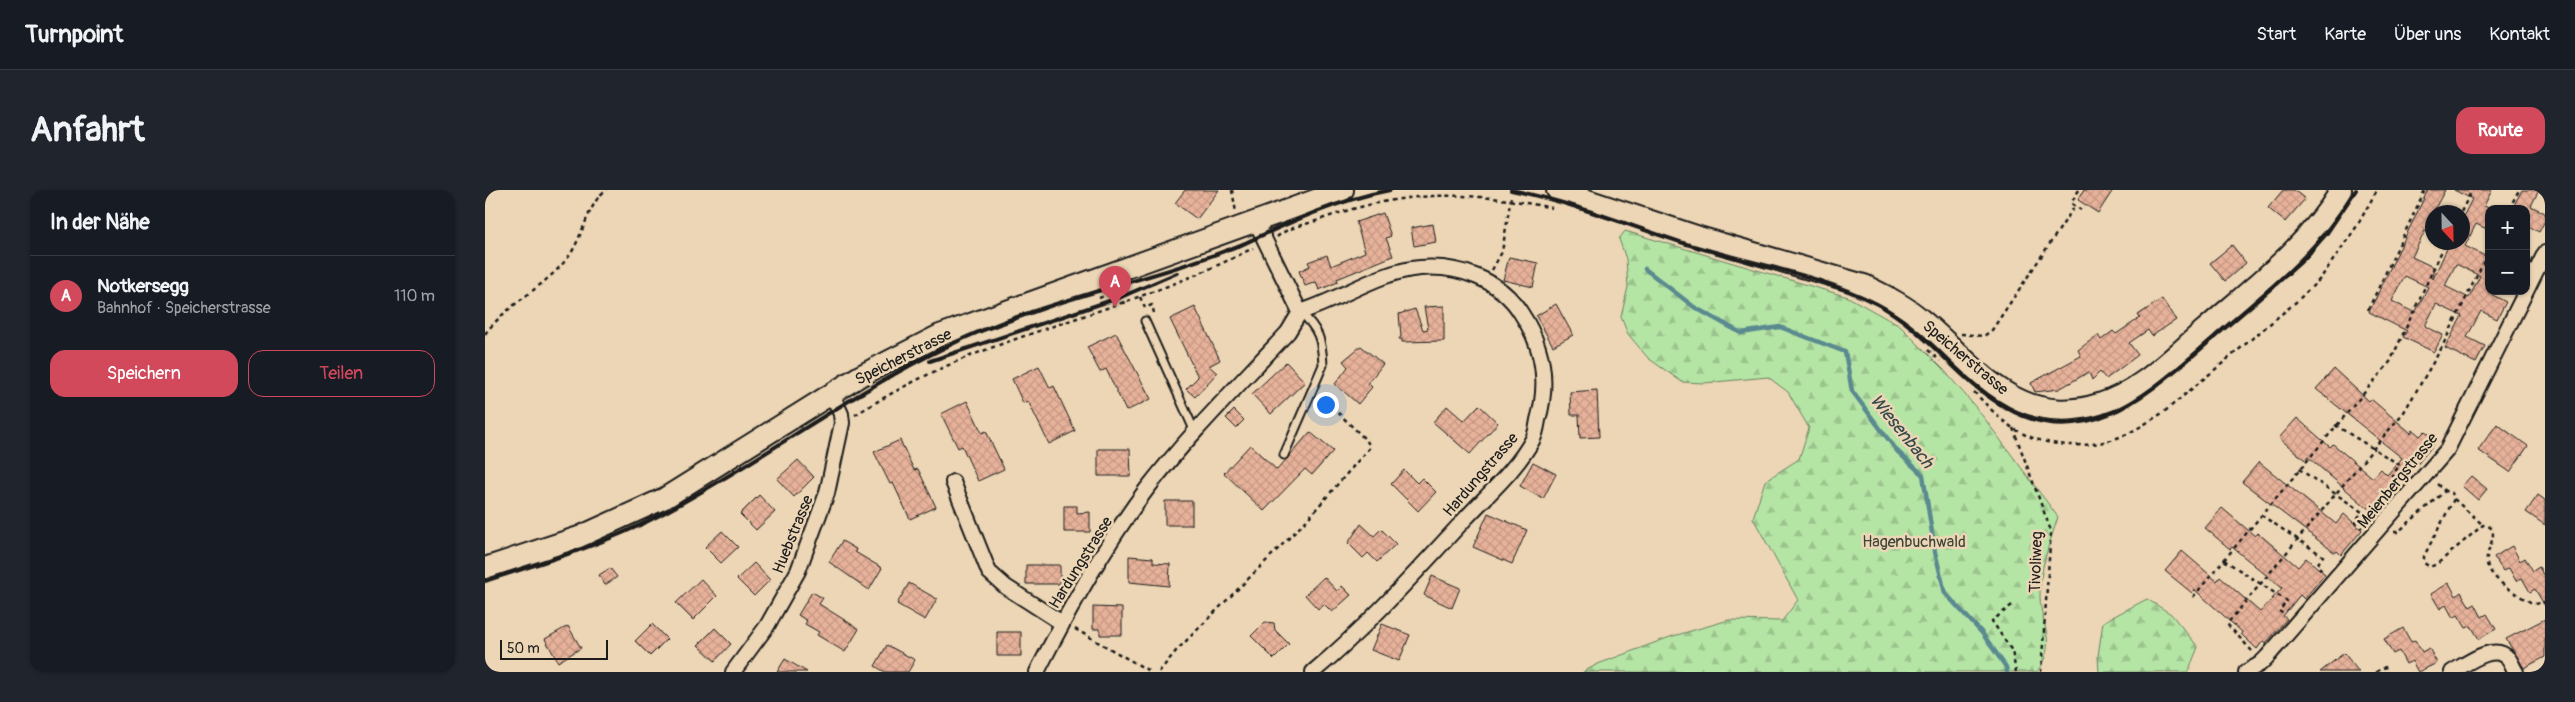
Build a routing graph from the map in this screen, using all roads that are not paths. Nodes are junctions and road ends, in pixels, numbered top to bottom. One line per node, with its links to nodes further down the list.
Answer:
1 (1343, 190): 4 (main road, Speicherstrasse)
2 (2341, 190): 3 (main road, Speicherstrasse)
3 (1555, 199)
4 (1248, 223): 6 (street); 8 (main road, Speicherstrasse)
5 (2545, 253): 17 (street, Meienbergstrasse)
6 (1299, 312): 9 (street, Hardungstrasse); 10 (lane); 16 (street, Hardungstrasse)
7 (1145, 321): 9 (lane)
8 (832, 394): 12 (main road, Speicherstrasse); 14 (street, Huebstrasse)
9 (1195, 432): 13 (street, Hardungstrasse)
10 (1284, 455)
11 (953, 482): 13 (street, Hardungstrasse)
12 (485, 568)
13 (1067, 625): 15 (street, Hardungstrasse)
14 (733, 672)
15 (1037, 672)
16 (1313, 672)
17 (2246, 672)
18 (2452, 672): 19 (street)
19 (2516, 672)

